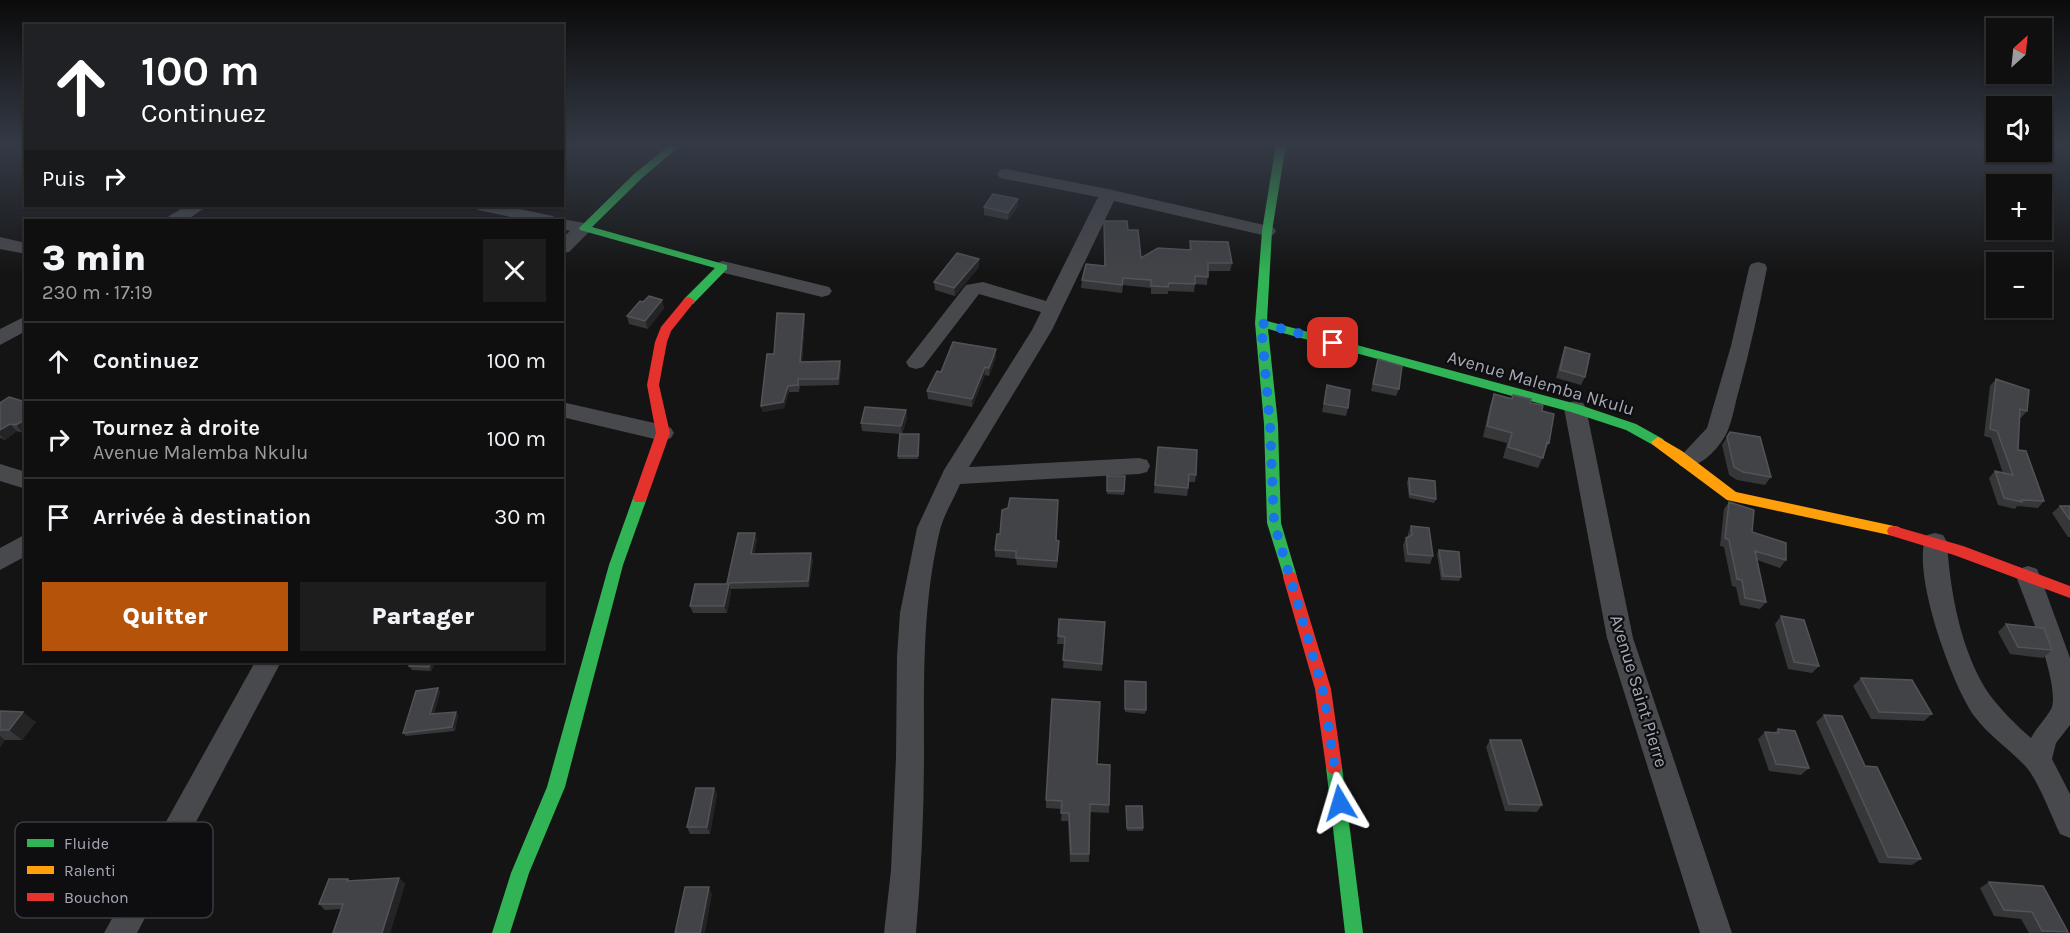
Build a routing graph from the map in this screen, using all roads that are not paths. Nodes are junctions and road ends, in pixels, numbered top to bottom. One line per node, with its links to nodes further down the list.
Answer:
1 (626, 188): 10 (street)
2 (1075, 188): 4 (street)
3 (1274, 188): 11 (street)
4 (1108, 194): 11 (street); 18 (street)
5 (196, 207): 7 (street)
6 (488, 207): 8 (street)
7 (177, 219)
8 (542, 219)
9 (564, 224): 10 (street)
10 (584, 228): 13 (street); 15 (street)
11 (1267, 231): 20 (street)
12 (0, 243): 14 (street)
13 (564, 246)
14 (24, 249)
15 (723, 267): 17 (street); 25 (street)
16 (1758, 268): 26 (street)
17 (822, 291)
18 (1052, 309): 22 (street); 29 (street)
19 (24, 323): 21 (street)
20 (1261, 323): 23 (street, Avenue Malemba Nkulu); 44 (street)
21 (0, 338)
22 (916, 362)
23 (1575, 408): 26 (street, Avenue Malemba Nkulu); 45 (street, Avenue Saint Pierre)
24 (564, 409): 25 (street)
25 (663, 433): 42 (street)
26 (1688, 460): 31 (street, Avenue Malemba Nkulu)
27 (1139, 466): 29 (street)
28 (0, 472): 30 (street)
29 (952, 477): 43 (street)
30 (24, 480)
31 (1935, 542): 34 (street, Avenue Malemba Nkulu); 37 (street)
32 (24, 544): 33 (street)
33 (0, 560)
34 (2028, 576): 35 (street, Avenue Malemba Nkulu); 37 (street)
35 (2070, 592)
36 (267, 663): 38 (street)
37 (2038, 760): 39 (street)
38 (181, 822)
39 (2070, 824)
40 (128, 918): 41 (street)
41 (120, 933)
42 (501, 933)
43 (900, 933)
44 (1354, 933)
45 (1716, 933)

